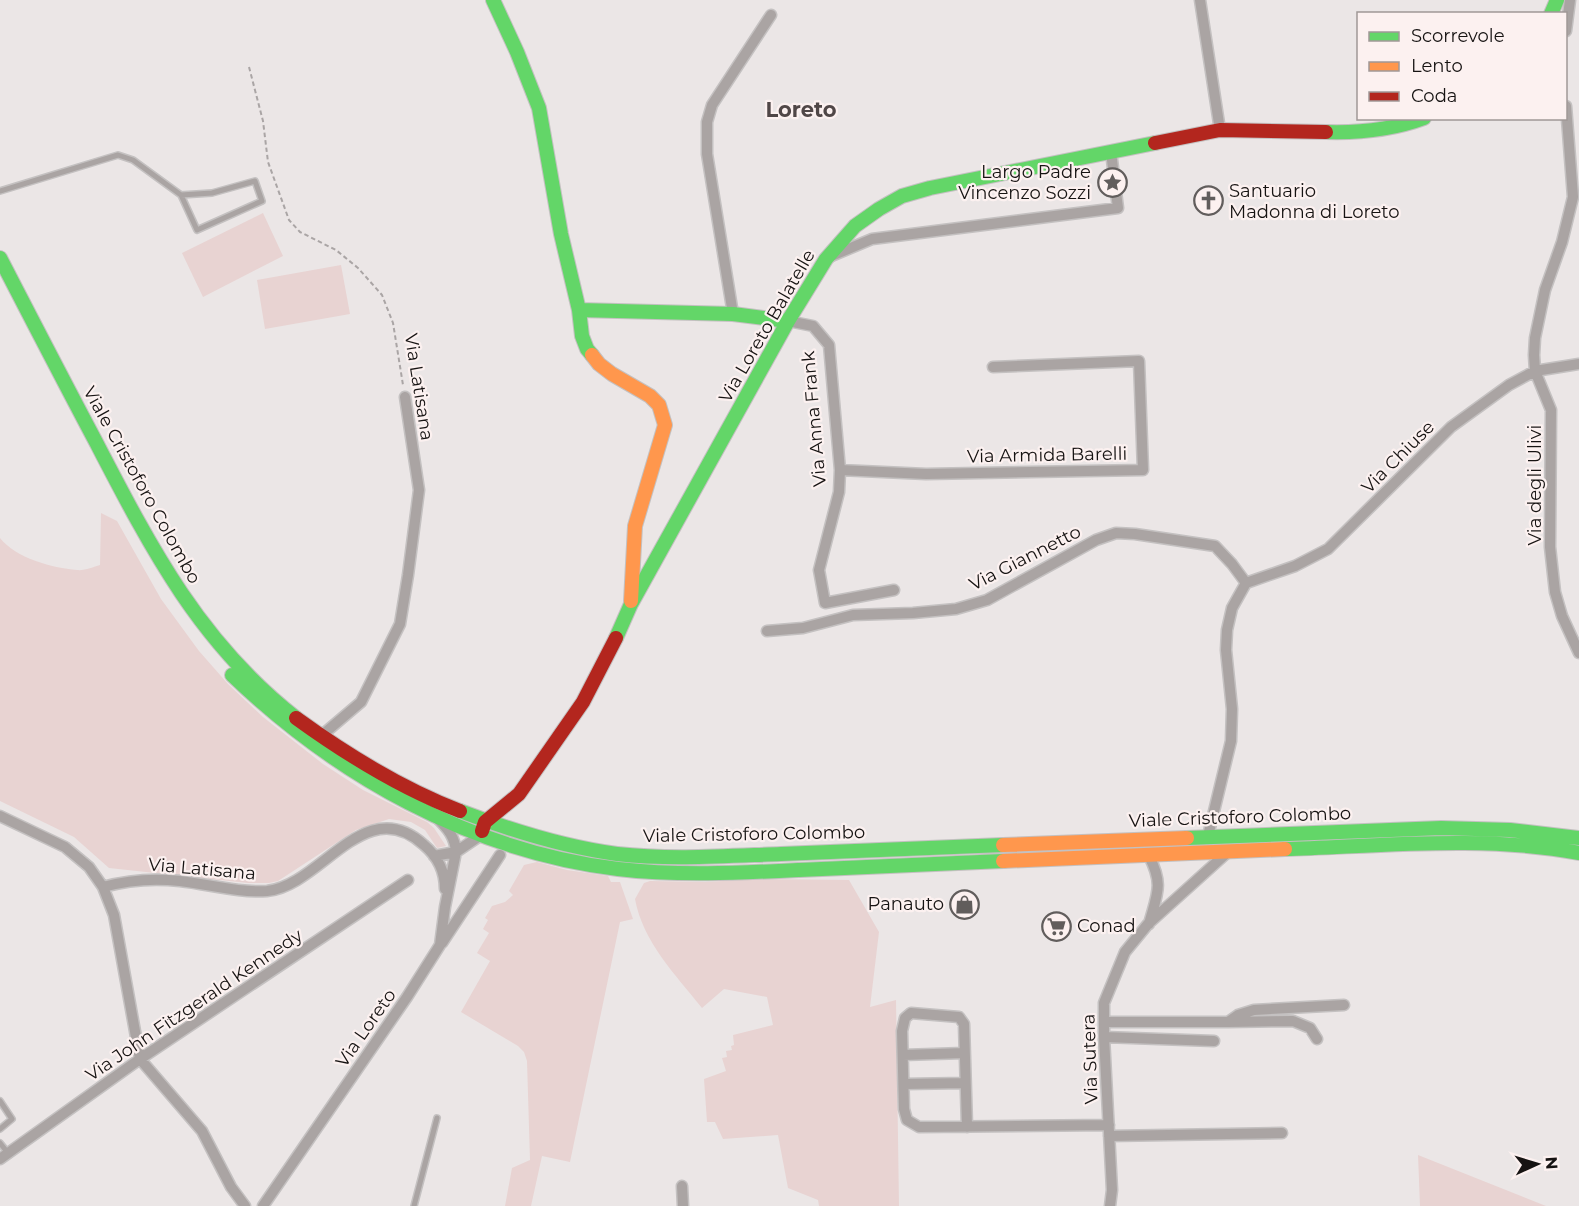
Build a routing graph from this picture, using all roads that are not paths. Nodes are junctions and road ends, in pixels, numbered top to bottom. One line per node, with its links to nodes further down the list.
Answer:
1 (493, 0): 16 (main road)
2 (1200, 0): 8 (street)
3 (1570, 0): 5 (street)
4 (771, 15): 17 (street)
5 (1567, 23)
6 (1567, 114): 10 (street, Via degli Ulivi)
7 (1418, 120): 8 (main road, Via Loreto Balatelle)
8 (1220, 130): 9 (main road, Via Loreto Balatelle)
9 (1111, 152): 14 (main road, Via Loreto Balatelle); 14 (street)
10 (1576, 184): 21 (street, Via degli Ulivi)
11 (0, 191): 12 (lane)
12 (182, 195): 12 (lane)
13 (0, 258): 31 (main road, Viale Cristoforo Colombo)
14 (826, 259): 18 (main road, Via Loreto Balatelle)
15 (0, 276): 32 (main road, Viale Cristoforo Colombo)
16 (579, 310): 17 (main road, Via Anna Frank); 27 (main road)
17 (733, 314): 18 (main road, Via Anna Frank)
18 (788, 321): 23 (street, Via Anna Frank); 27 (main road, Via Loreto Balatelle)
19 (1579, 364): 21 (street, Via Chiuse)
20 (993, 367): 23 (street, Via Armida Barelli)
21 (1535, 371): 24 (street, Via Chiuse); 30 (street, Via degli Ulivi)
22 (405, 397): 31 (street, Via Latisana)
23 (840, 470): 26 (street, Via Anna Frank)
24 (1246, 584): 28 (street, Via Giannetto); 37 (street)
25 (894, 590): 26 (street)
26 (825, 603): 28 (street, Via Anna Frank)
27 (631, 604): 34 (main road, Via Loreto Balatelle)
28 (824, 621): 29 (street, Via Giannetto)
29 (767, 631)
30 (1579, 653)
31 (321, 736): 34 (main road, Viale Cristoforo Colombo)
32 (433, 815): 34 (main road, Viale Cristoforo Colombo); 40 (street)
33 (0, 816): 46 (street)
34 (483, 829): 37 (main road, Viale Cristoforo Colombo); 40 (street); 44 (main road, Viale Cristoforo Colombo)
35 (1545, 832): 36 (street); 37 (main road, Viale Cristoforo Colombo); 38 (main road, Viale Cristoforo Colombo)
36 (1579, 834)
37 (1208, 836)
38 (1579, 838)
39 (1229, 851): 41 (main road, Viale Cristoforo Colombo); 44 (main road, Viale Cristoforo Colombo); 48 (street)
40 (456, 852): 43 (street); 47 (street, Via Loreto)
41 (1579, 853)
42 (500, 855): 49 (street)
43 (434, 856): 46 (street, Via Latisana); 47 (street, Via Latisana)
44 (1149, 856): 48 (street)
45 (408, 880): 58 (street, Via John Fitzgerald Kennedy)
46 (103, 887): 58 (street)
47 (445, 907): 49 (street, Via Loreto)
48 (1148, 924): 51 (street, Via Sutera)
49 (440, 945): 71 (street, Via Loreto)
50 (1344, 1005): 52 (street)
51 (1104, 1022): 52 (street); 53 (street, Via Sutera)
52 (1228, 1022): 54 (street)
53 (1104, 1037): 55 (street); 65 (street, Via Sutera)
54 (1317, 1039)
55 (1214, 1041)
56 (964, 1053): 57 (street); 57 (street); 59 (street)
57 (903, 1055): 60 (street)
58 (140, 1059): 68 (street, Via John Fitzgerald Kennedy); 70 (street)
59 (965, 1083): 60 (street); 63 (street)
60 (904, 1084): 63 (street)
61 (0, 1101): 64 (lane)
62 (437, 1118): 72 (lane)
63 (967, 1127): 65 (street)
64 (0, 1129)
65 (1109, 1130): 66 (street); 74 (street, Via Sutera)
66 (1282, 1133)
67 (0, 1143): 68 (lane)
68 (4, 1156)
69 (682, 1186): 73 (street)
70 (245, 1206)
71 (263, 1206)
72 (414, 1206)
73 (683, 1206)
74 (1110, 1206)

